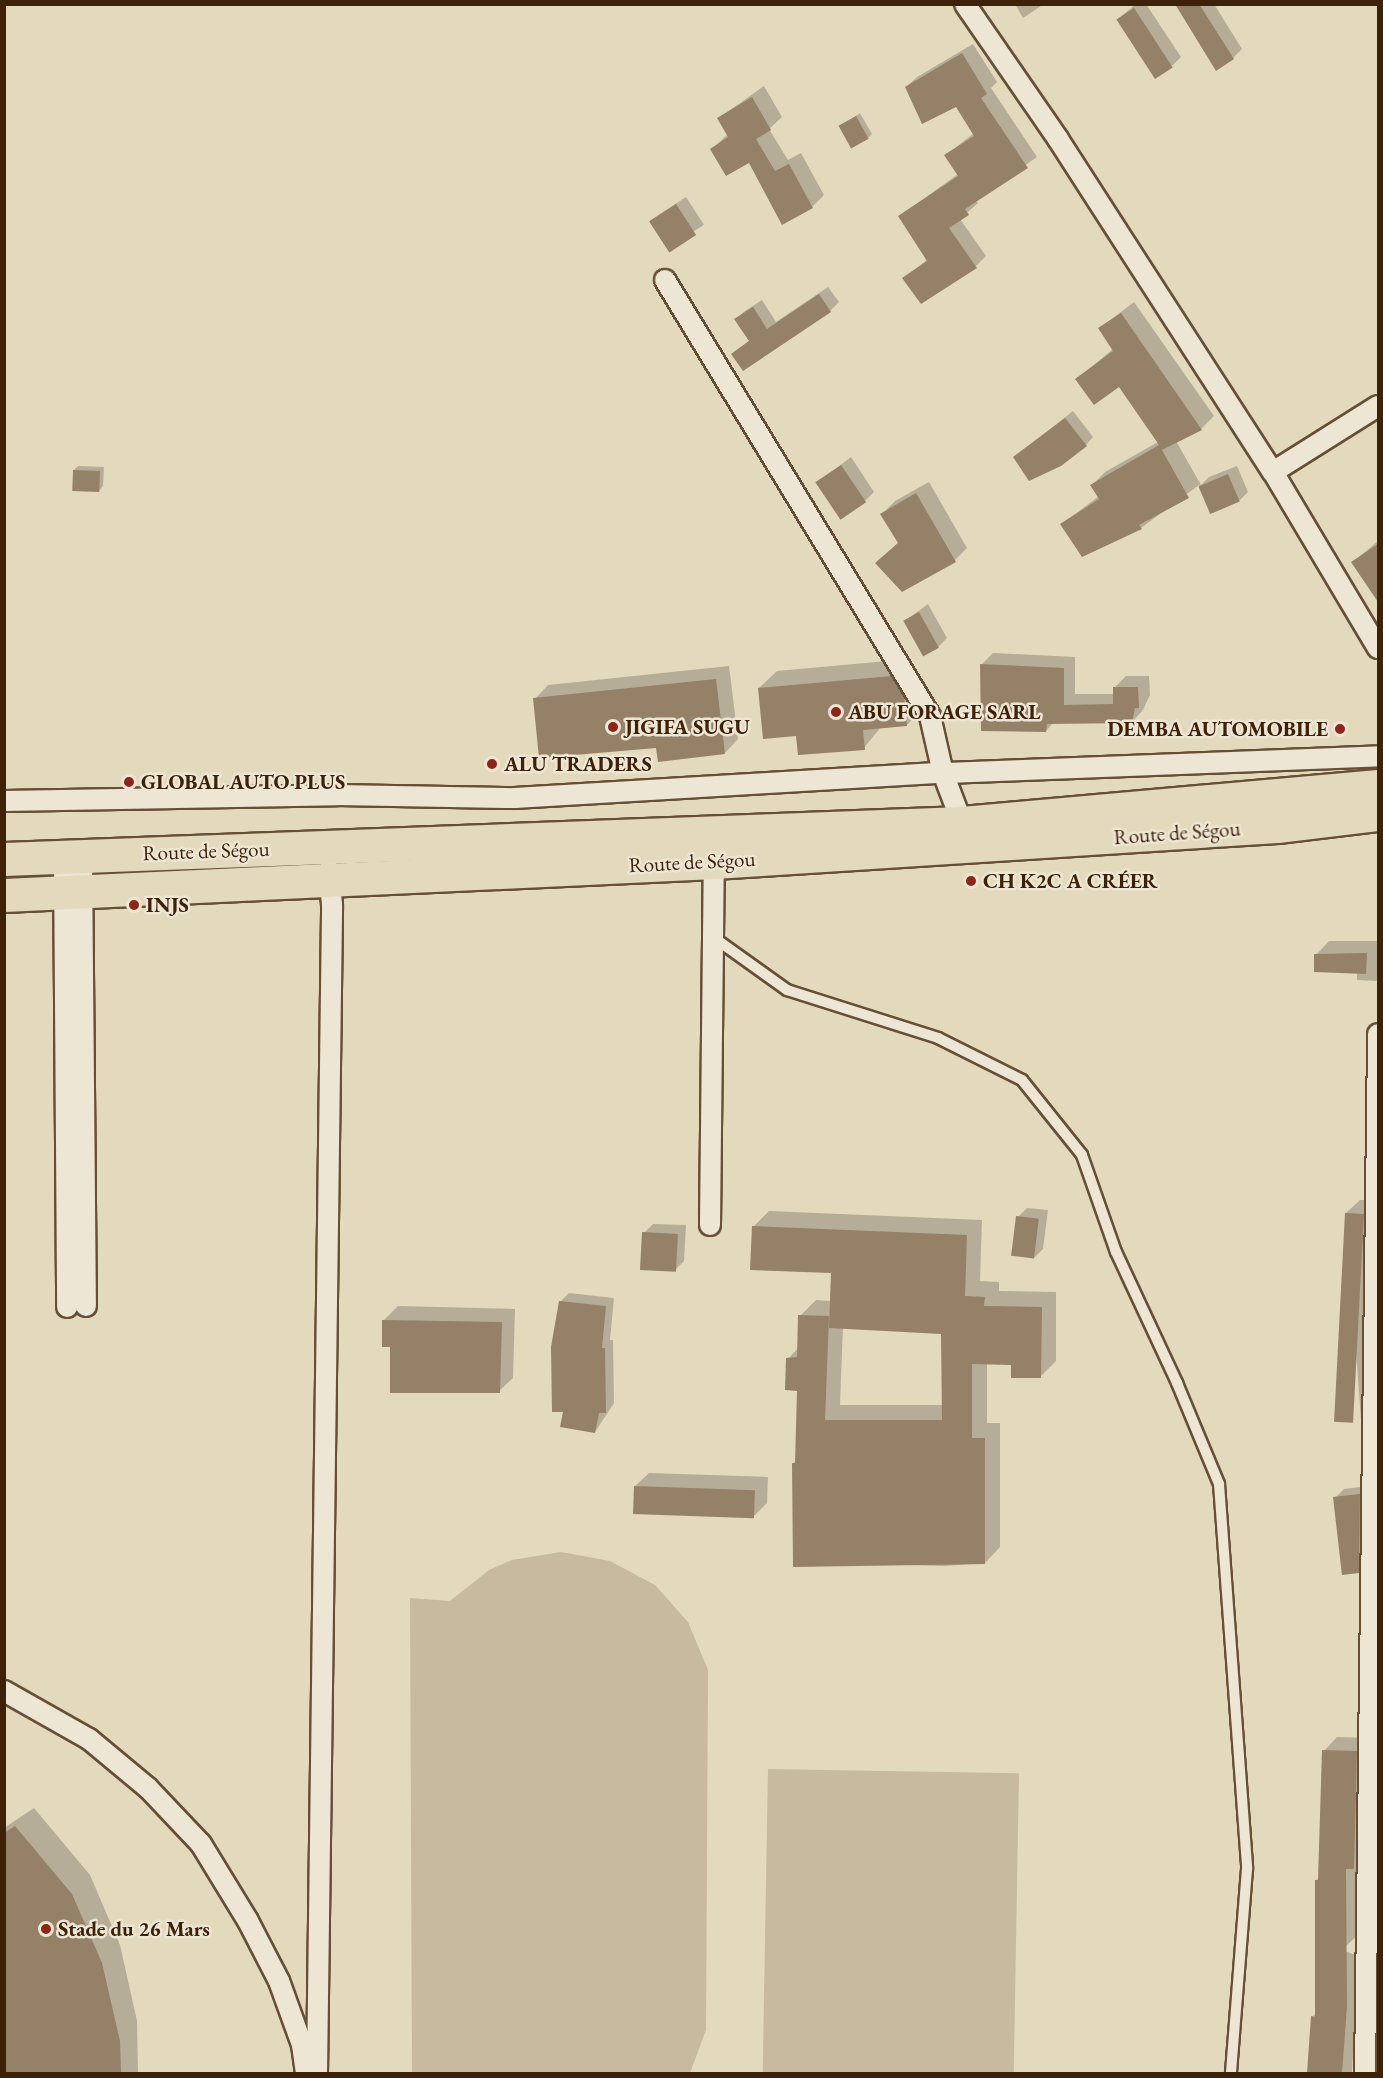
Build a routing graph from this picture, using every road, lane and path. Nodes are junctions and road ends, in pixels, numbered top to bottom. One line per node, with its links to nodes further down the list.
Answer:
1 (965, 4): 4 (street)
2 (665, 280): 7 (street)
3 (1378, 406): 4 (street)
4 (1273, 472): 5 (street)
5 (1378, 648)
6 (1378, 756): 7 (street)
7 (943, 773): 9 (street); 11 (street)
8 (1378, 786): 11 (highway, Route de Ségou)
9 (4, 801)
10 (1378, 814): 15 (highway, Route de Ségou)
11 (962, 823): 14 (highway, Route de Ségou)
12 (73, 857): 13 (highway, Route de Ségou); 14 (highway, Route de Ségou); 16 (street)
13 (4, 859)
14 (329, 862): 15 (highway, Route de Ségou); 16 (highway, Route de Ségou); 27 (street)
15 (714, 862): 18 (street)
16 (74, 890): 17 (highway, Route de Ségou); 22 (street)
17 (4, 895)
18 (713, 937): 21 (street); 28 (lane)
19 (1378, 1034): 20 (street)
20 (1377, 1220): 23 (street)
21 (710, 1225)
22 (77, 1306)
23 (1376, 1375): 25 (street)
24 (4, 1690): 26 (street)
25 (1373, 1861): 29 (street)
26 (306, 2073)
27 (317, 2073)
28 (1231, 2073)
29 (1365, 2073)

